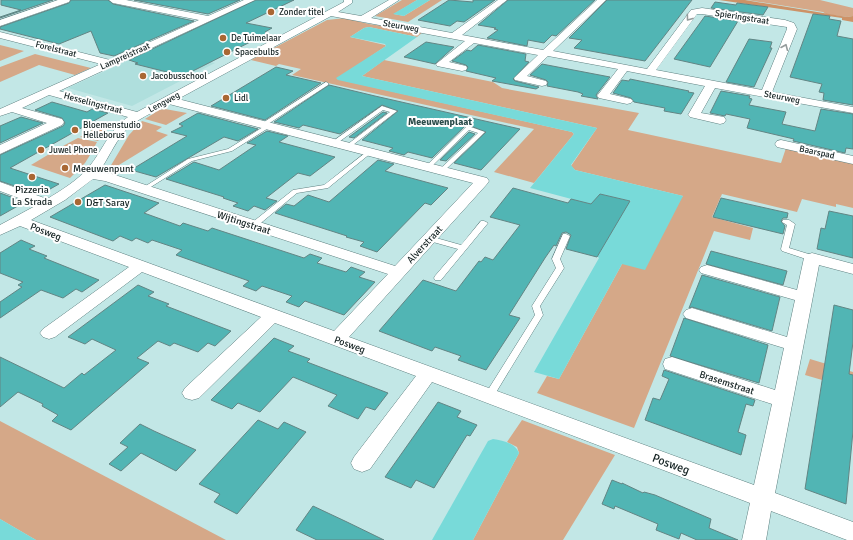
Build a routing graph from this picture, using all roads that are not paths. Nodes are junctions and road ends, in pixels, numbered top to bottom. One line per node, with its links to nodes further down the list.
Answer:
1 (66, 0): 12 (street)
2 (113, 0): 10 (street)
3 (251, 0): 10 (street, Lampreistraat)
4 (348, 0): 9 (street, Lengweg)
5 (395, 0): 11 (street)
6 (492, 0): 14 (street)
7 (503, 0): 14 (street)
8 (602, 0): 16 (street)
9 (330, 13): 11 (street, Steurweg); 26 (street, Lengweg)
10 (208, 19): 17 (street, Lampreistraat)
11 (362, 19): 14 (street, Steurweg)
12 (0, 24)
13 (0, 35): 17 (street, Forelstraat)
14 (448, 35): 15 (street, Steurweg)
15 (472, 39): 16 (street, Steurweg); 18 (street)
16 (546, 53): 19 (street, Steurweg); 21 (street)
17 (111, 63): 25 (street, Lampreistraat)
18 (462, 68)
19 (625, 68): 20 (street, Steurweg); 27 (street)
20 (653, 68): 23 (street, Steurweg); 24 (street, Spieringstraat, one-way to 20)
21 (542, 83)
22 (326, 84): 32 (lane)
23 (712, 84): 24 (street, Steurweg); 31 (street)
24 (768, 88): 29 (street, Steurweg)
25 (48, 91): 28 (street, Lampreistraat); 30 (street, Hesselingstraat)
26 (168, 100): 30 (street, Lengweg); 32 (street, Alverstraat)
27 (627, 101)
28 (5, 110): 35 (street)
29 (853, 110)
30 (138, 116): 39 (street, Lengweg)
31 (720, 120)
32 (265, 125): 34 (street, Alverstraat); 41 (lane)
33 (781, 144): 37 (street, Baarspad)
34 (341, 145): 34 (lane); 36 (street, Alverstraat)
35 (0, 150)
36 (369, 152): 38 (street, Alverstraat); 46 (lane)
37 (853, 160)
38 (434, 169): 38 (lane); 49 (street, Alverstraat)
39 (89, 174): 41 (street, Wijtingstraat); 42 (street, Lengweg)
40 (0, 186): 42 (street)
41 (144, 189): 46 (street, Wijtingstraat)
42 (48, 204): 43 (street, Lengweg)
43 (19, 220): 47 (street, Lengweg); 52 (street, Posweg)
44 (786, 222): 51 (lane)
45 (484, 223): 50 (lane)
46 (253, 225): 55 (street, Wijtingstraat)
47 (0, 231)
48 (566, 236): 66 (lane)
49 (429, 238): 50 (lane); 55 (street, Alverstraat)
50 (463, 248): 56 (lane)
51 (812, 258): 53 (street); 57 (street)
52 (140, 266): 59 (street, Posweg); 60 (street)
53 (853, 269)
54 (707, 270): 57 (street)
55 (398, 272): 61 (street, Alverstraat)
56 (438, 278)
57 (804, 297): 62 (street)
58 (692, 314): 62 (street)
59 (273, 315): 61 (street, Posweg); 65 (street)
60 (49, 333)
61 (336, 339): 64 (street, Posweg)
62 (794, 345): 67 (street)
63 (672, 364): 67 (street, Brasemstraat)
64 (428, 373): 66 (street, Posweg); 68 (street)
65 (192, 392)
66 (489, 396): 69 (street, Posweg)
67 (783, 400): 69 (street)
68 (362, 463)
69 (763, 498): 70 (street, Posweg); 71 (street)
70 (853, 532)
71 (754, 540)

